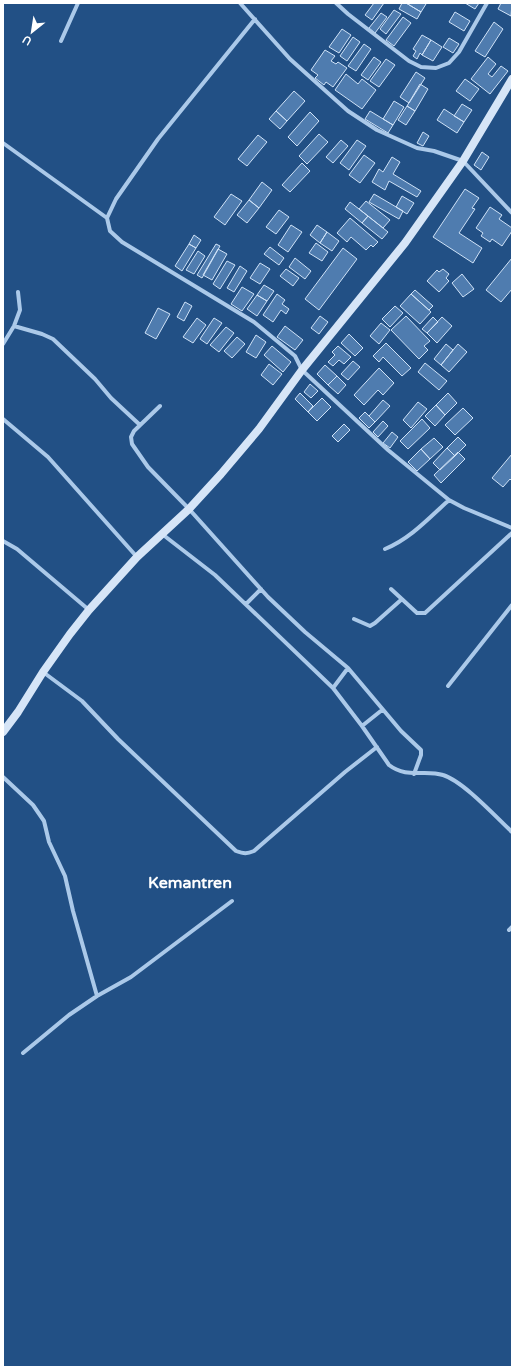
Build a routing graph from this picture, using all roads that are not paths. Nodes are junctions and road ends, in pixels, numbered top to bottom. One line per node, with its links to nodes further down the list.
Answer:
1 (78, 3): 6 (street)
2 (240, 3): 5 (street)
3 (336, 3): 4 (street)
4 (487, 3)
5 (255, 19): 9 (street); 11 (street)
6 (61, 41)
7 (512, 79): 9 (street)
8 (3, 143): 11 (street)
9 (463, 161): 10 (street); 15 (street)
10 (512, 213)
11 (107, 218): 15 (street)
12 (18, 292): 13 (street)
13 (14, 326): 14 (street); 18 (street)
14 (3, 344)
15 (302, 370): 19 (street); 20 (street)
16 (160, 406): 18 (street)
17 (3, 419): 26 (street)
18 (140, 425): 20 (street)
19 (450, 500): 21 (street); 25 (street)
20 (189, 508): 22 (street); 27 (street)
21 (512, 528)
22 (164, 531): 26 (street); 30 (street)
23 (512, 533): 29 (street)
24 (3, 541): 32 (street)
25 (385, 549)
26 (137, 557): 32 (street)
27 (261, 589): 30 (street); 34 (street)
28 (391, 589): 29 (street)
29 (402, 599): 33 (street)
30 (247, 602): 37 (street)
31 (512, 605): 36 (street)
32 (89, 610): 35 (street)
33 (354, 619)
34 (348, 668): 37 (street); 38 (street)
35 (43, 672): 40 (street); 41 (street)
36 (448, 686)
37 (333, 688): 39 (street)
38 (380, 711): 39 (street); 42 (street)
39 (362, 726): 41 (street)
40 (3, 732)
41 (377, 747): 42 (street)
42 (414, 774): 44 (street)
43 (3, 777): 46 (street)
44 (512, 832)
45 (232, 901): 46 (street)
46 (97, 996): 47 (street)
47 (23, 1052)

